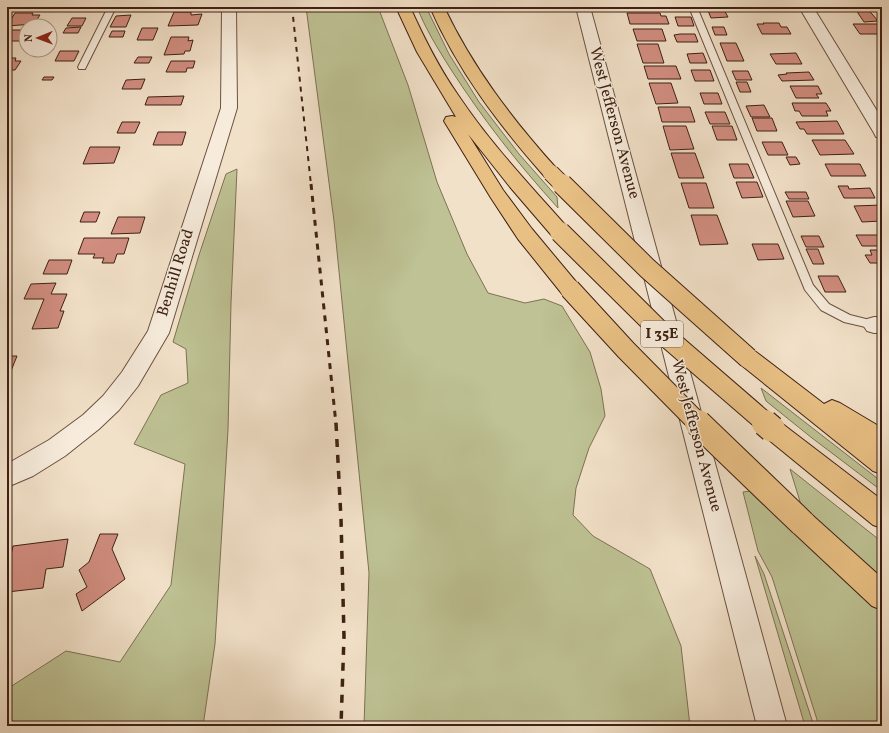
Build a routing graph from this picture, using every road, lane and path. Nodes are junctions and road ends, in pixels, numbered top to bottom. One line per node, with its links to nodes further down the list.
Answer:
1 (112, 7): 9 (lane)
2 (229, 7): 15 (street, Benhill Road)
3 (402, 7): 8 (highway, I 35E)
4 (437, 7): 12 (highway, I 35E, bridge)
5 (583, 7): 18 (street, West Jefferson Avenue)
6 (693, 7): 11 (lane)
7 (806, 7): 10 (street)
8 (427, 57): 16 (highway, I 35E, bridge); 17 (highway, bridge)
9 (82, 67)
10 (882, 133)
11 (878, 325)
12 (748, 358): 13 (highway); 14 (highway, I 35E)
13 (882, 441)
14 (882, 464)
15 (7, 476)
16 (882, 516)
17 (882, 596)
18 (772, 726)

